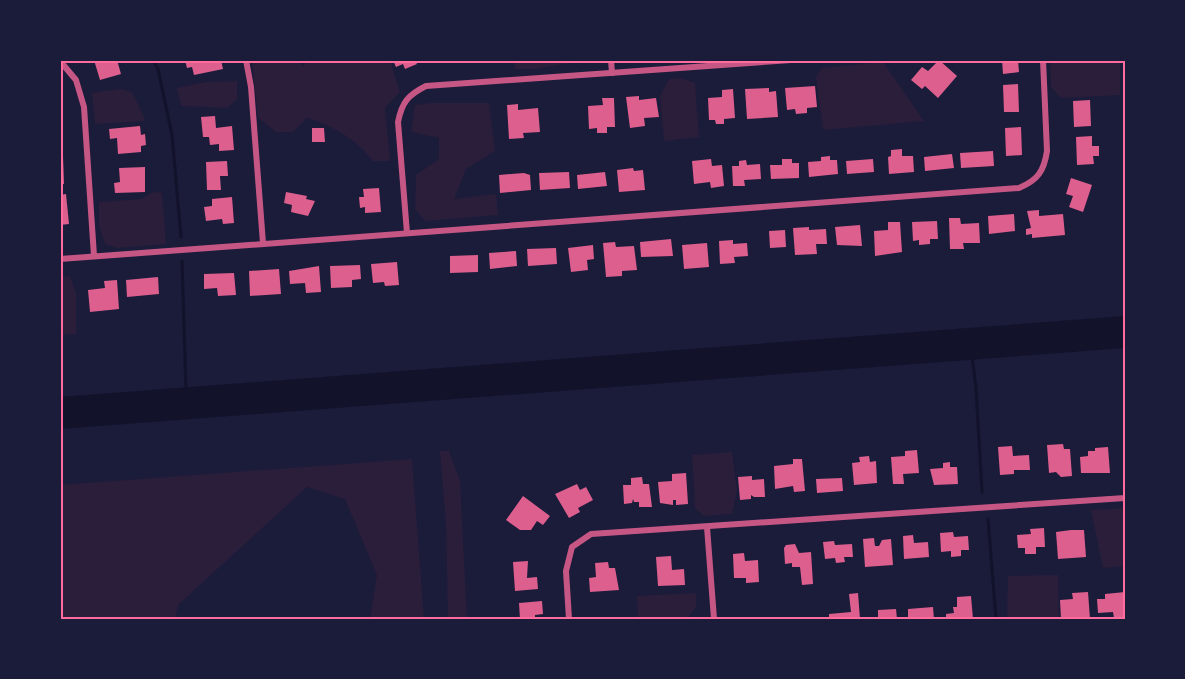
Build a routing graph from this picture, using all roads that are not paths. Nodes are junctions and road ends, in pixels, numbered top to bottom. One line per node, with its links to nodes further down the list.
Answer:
1 (246, 60): 8 (street)
2 (611, 60): 6 (street)
3 (792, 60): 6 (street)
4 (1043, 60): 7 (street)
5 (60, 61): 9 (street)
6 (612, 73): 7 (street)
7 (407, 233): 8 (street)
8 (263, 243): 9 (street)
9 (94, 256): 10 (street)
10 (60, 259)
11 (1125, 498): 12 (street)
12 (707, 526): 13 (street); 14 (street)
13 (569, 619)
14 (714, 619)

